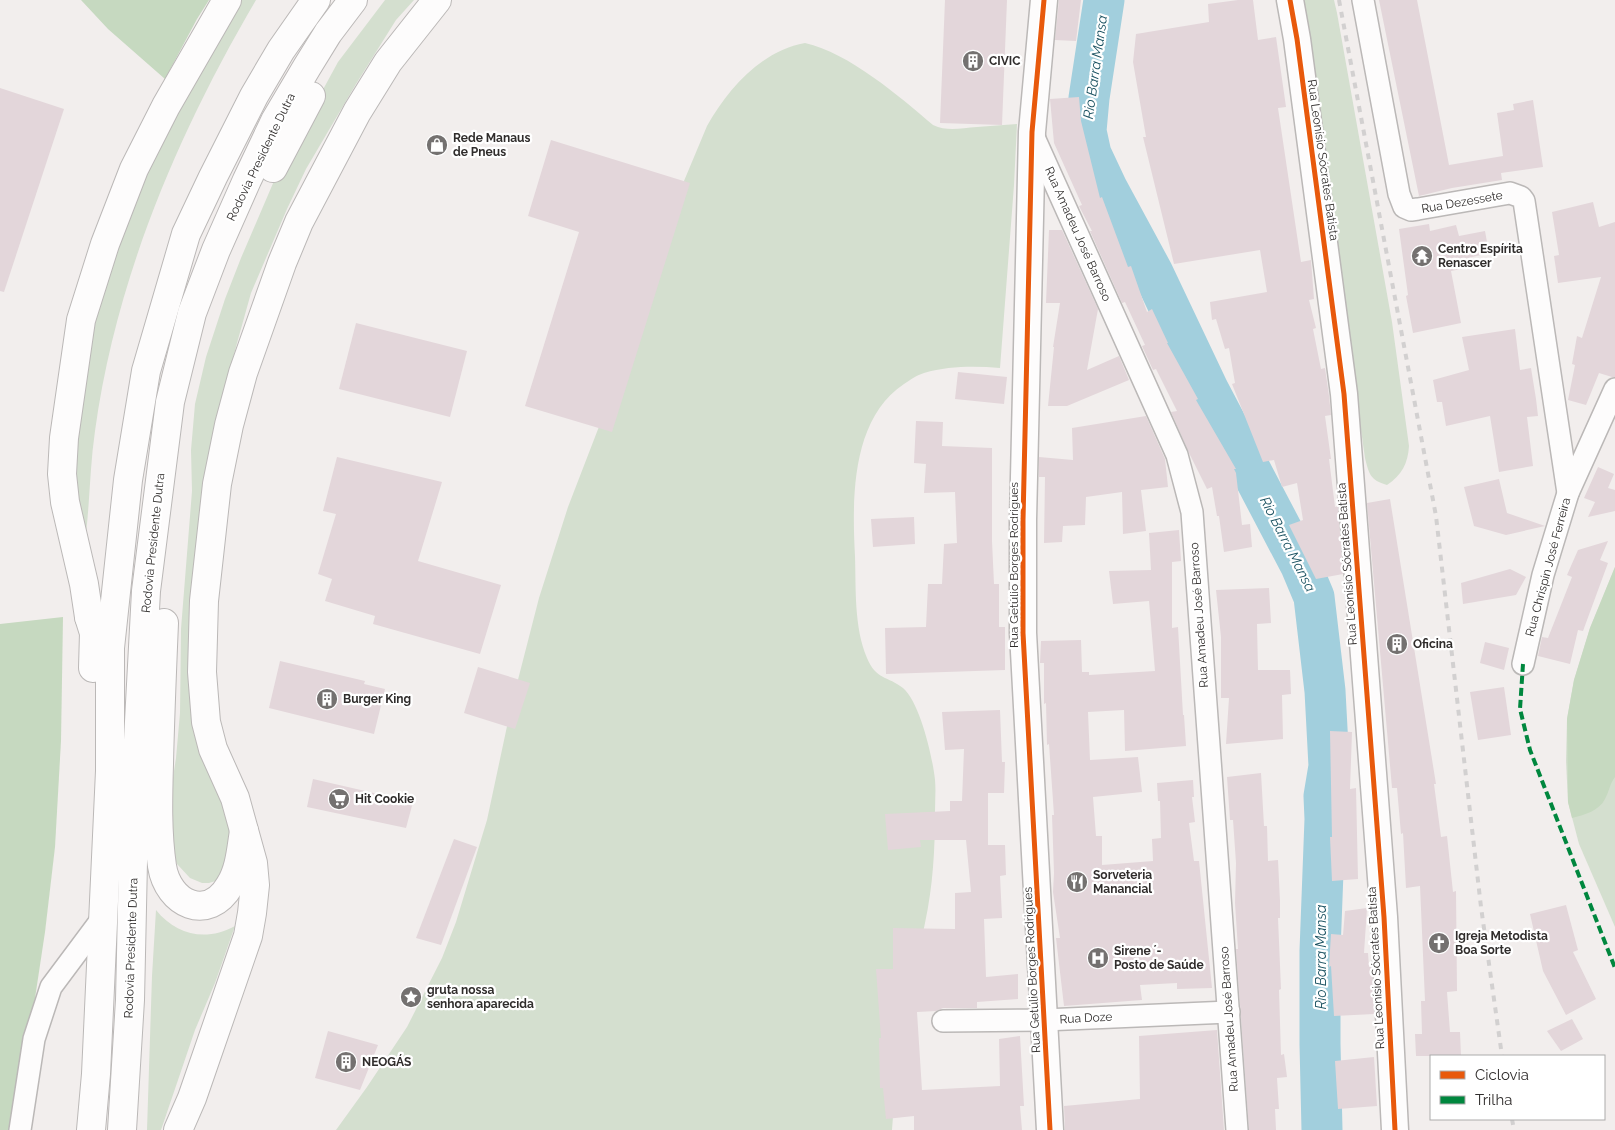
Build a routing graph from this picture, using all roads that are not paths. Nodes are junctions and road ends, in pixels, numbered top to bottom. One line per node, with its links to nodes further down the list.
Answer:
1 (227, 0): 17 (main road)
2 (296, 0): 11 (main road)
3 (316, 0): 11 (main road)
4 (353, 0): 25 (main road, Rodovia Presidente Dutra)
5 (370, 0): 18 (main road)
6 (437, 0): 18 (main road)
7 (1044, 0): 10 (street, Rua Getúlio Borges Rodrigues)
8 (1290, 0): 29 (street, Rua Leonísio Sócrates Batista)
9 (1364, 0): 13 (street, Rua Dezessete)
10 (1032, 132): 20 (street, Rua Amadeu José Barroso); 21 (street, Rua Getúlio Borges Rodrigues)
11 (213, 177): 17 (main road)
12 (1615, 389): 14 (street, Rua Chrispin José Ferreira)
13 (1558, 428): 14 (street); 15 (street, Rua Dezessete)
14 (1595, 432): 15 (street, Rua Chrispin José Ferreira)
15 (1568, 493): 16 (street, Rua Chrispin José Ferreira)
16 (1523, 664)
17 (110, 771): 19 (main road)
18 (244, 831): 26 (main road)
19 (104, 916): 23 (street); 24 (main road)
20 (1228, 1012): 21 (street, Rua Doze); 28 (street, Rua Amadeu José Barroso)
21 (1044, 1020): 22 (street, Rua Doze); 27 (street, Rua Getúlio Borges Rodrigues)
22 (943, 1021)
23 (20, 1130)
24 (91, 1130)
25 (122, 1130)
26 (178, 1130)
27 (1050, 1130)
28 (1237, 1130)
29 (1394, 1130)

